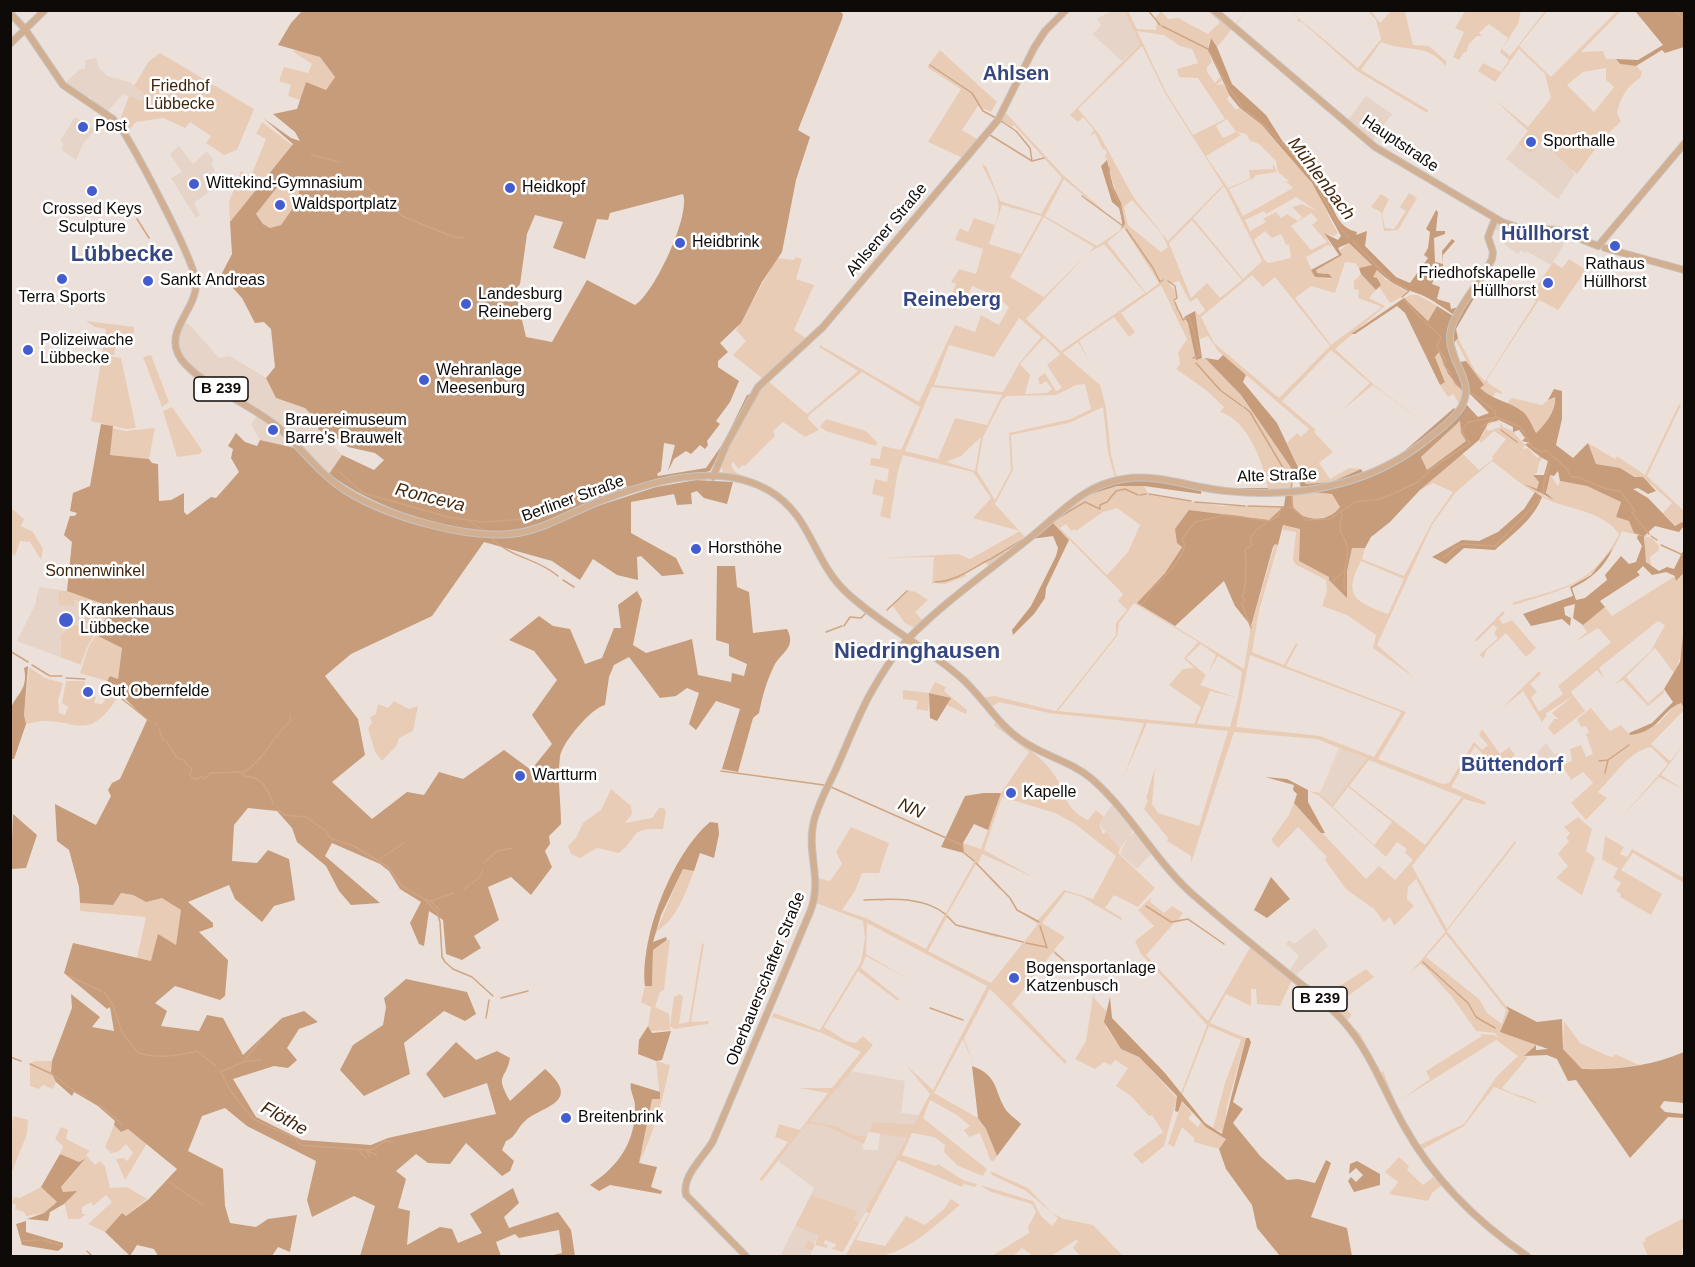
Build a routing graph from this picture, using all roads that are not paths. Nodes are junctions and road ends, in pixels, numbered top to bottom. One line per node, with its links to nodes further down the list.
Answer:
1 (45, 10): 5 (main road)
2 (1066, 10): 11 (main road, Ahlsener Straße)
3 (1214, 10): 8 (main road, Hauptstraße)
4 (12, 15): 5 (main road, Berliner Straße / B 239)
5 (24, 30): 6 (main road); 15 (main road, Berliner Straße / B 239)
6 (10, 44)
7 (1684, 144): 9 (main road)
8 (1497, 220): 9 (main road, Hauptstraße); 17 (main road, Alte Straße)
9 (1602, 246): 10 (main road, Hauptstraße)
10 (1684, 270)
11 (717, 465): 12 (main road); 13 (main road, Ahlsener Straße); 14 (main road, B 239)
12 (705, 476): 13 (main road, B 239); 15 (main road, B 239)
13 (714, 476): 14 (main road, B 239); 15 (main road, B 239); 16 (main road, B 239)
14 (735, 478): 16 (main road, B 239)
15 (684, 479)
16 (803, 522): 17 (main road, B 239)
17 (912, 638): 18 (main road, Oberbauerschafter Straße); 19 (main road, B 239)
18 (746, 1257)
19 (1527, 1257)

